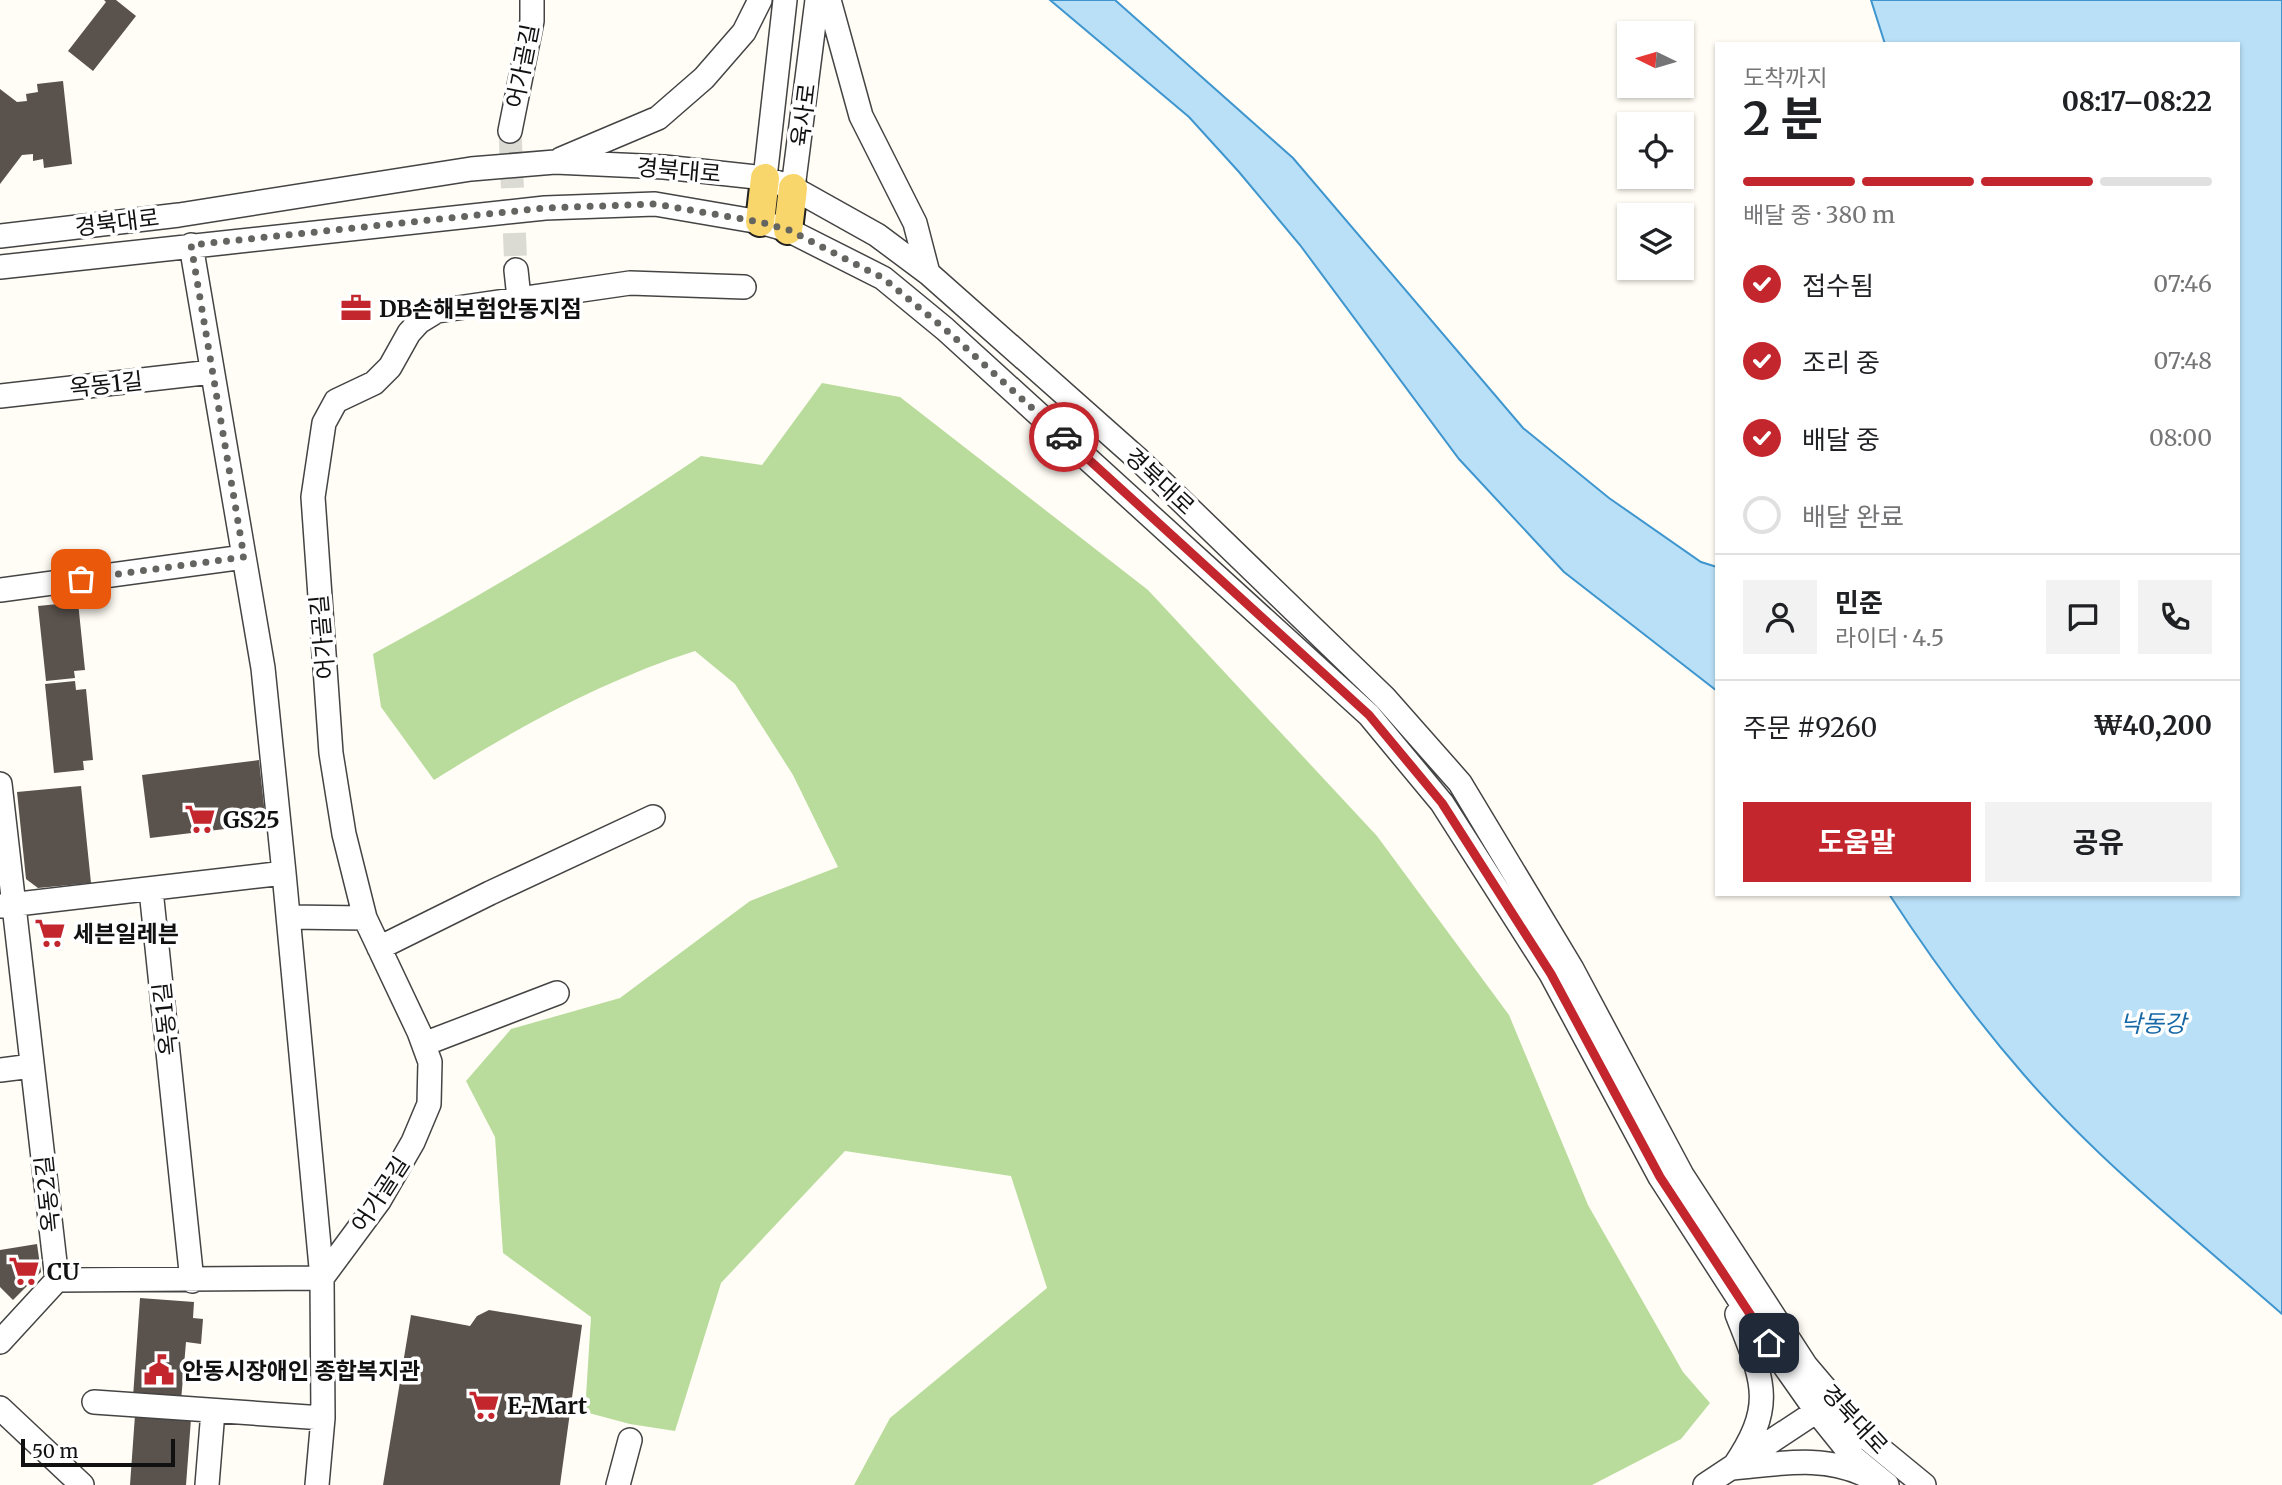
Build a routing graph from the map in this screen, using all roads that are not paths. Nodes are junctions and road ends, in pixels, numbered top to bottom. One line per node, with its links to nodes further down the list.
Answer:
1 (532, 0): 8 (street, 어가골길)
2 (743, 0): 7 (street)
3 (760, 0): 7 (street)
4 (785, 0): 10 (street, 육사로)
5 (817, 0): 11 (street, 육사로)
6 (828, 0): 18 (street)
7 (704, 78): 9 (street)
8 (510, 131)
9 (555, 162): 10 (street, 경북대로); 14 (street, 경북대로)
10 (765, 178): 11 (street, 경북대로); 12 (main road, 육사로)
11 (793, 188): 13 (main road, 육사로); 18 (street, 경북대로)
12 (760, 222): 13 (street, 경북대로); 15 (street, 경북대로)
13 (789, 230): 37 (street, 경북대로)
14 (0, 236)
15 (191, 245): 16 (street, 경북대로); 21 (street)
16 (0, 267)
17 (516, 270): 20 (street)
18 (928, 273): 43 (street, 경북대로)
19 (744, 287): 20 (street, 어가골길)
20 (519, 298): 31 (street, 어가골길)
21 (212, 372): 22 (street, 옥동1길); 23 (street)
22 (0, 396)
23 (244, 557): 24 (street); 27 (street)
24 (0, 590)
25 (0, 783): 29 (street, 옥동2길)
26 (653, 817): 32 (street)
27 (284, 873): 28 (street); 30 (street)
28 (151, 890): 29 (street); 40 (street, 옥동1길)
29 (7, 905): 35 (street, 옥동2길)
30 (289, 917): 31 (street); 38 (street)
31 (365, 918): 32 (street, 어가골길)
32 (379, 948): 34 (street, 어가골길)
33 (557, 993): 34 (street)
34 (424, 1044): 38 (street, 어가골길)
35 (32, 1066): 36 (street); 39 (street, 옥동2길)
36 (0, 1070)
37 (1721, 1272): 43 (street, 경북대로); 48 (street)
38 (323, 1278): 40 (street); 46 (street)
39 (57, 1280): 40 (street); 41 (street)
40 (192, 1281)
41 (0, 1342)
42 (94, 1402): 45 (street)
43 (1825, 1406): 48 (street); 54 (street, 경북대로); 55 (street, 경북대로)
44 (0, 1408): 49 (street)
45 (213, 1411): 46 (street); 50 (street)
46 (323, 1418): 51 (street)
47 (630, 1440): 52 (street)
48 (1733, 1468): 53 (street); 54 (street)
49 (82, 1485)
50 (207, 1485)
51 (317, 1485)
52 (618, 1485)
53 (1705, 1485)
54 (1885, 1485)
55 (1924, 1485)

